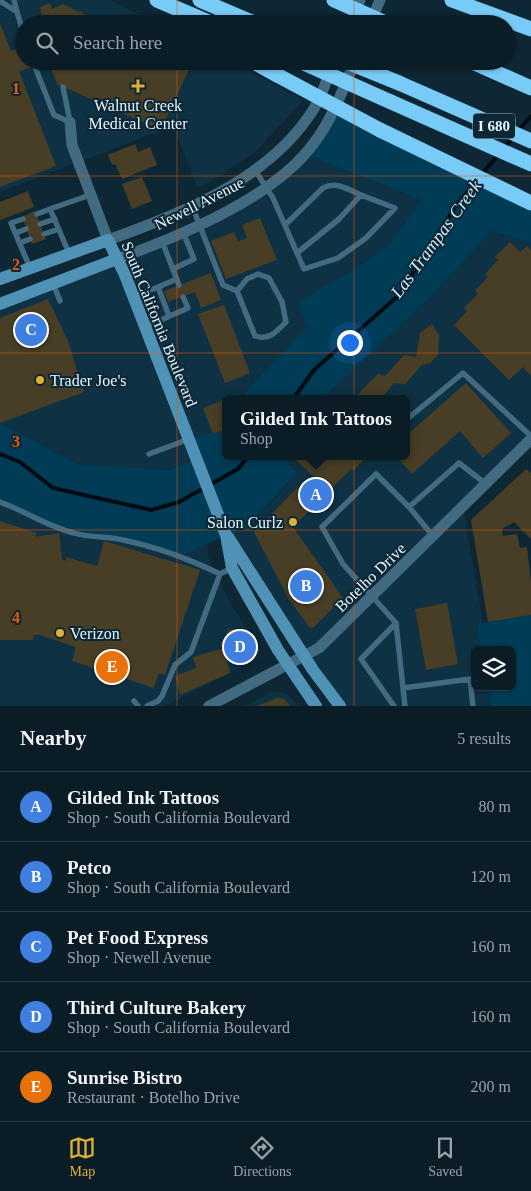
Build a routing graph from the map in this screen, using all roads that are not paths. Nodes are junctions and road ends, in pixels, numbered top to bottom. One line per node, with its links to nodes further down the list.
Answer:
1 (14, 0): 10 (lane)
2 (157, 0): 9 (highway)
3 (200, 0): 14 (highway)
4 (334, 0): 16 (highway, bridge)
5 (360, 0): 15 (street)
6 (380, 0): 17 (street)
7 (452, 0): 18 (highway)
8 (0, 1): 10 (lane)
9 (178, 9): 12 (highway); 13 (highway)
10 (17, 12): 11 (lane)
11 (18, 15)
12 (181, 15)
13 (192, 15)
14 (235, 15)
15 (354, 15)
16 (368, 15)
17 (374, 15)
18 (493, 15)
19 (516, 23): 20 (highway)
20 (531, 29)
21 (36, 70): 30 (lane)
22 (268, 70): 37 (highway, bridge)
23 (319, 70): 32 (highway, bridge)
24 (330, 70): 33 (street, Newell Avenue)
25 (351, 70): 34 (street, Newell Avenue)
26 (367, 70): 31 (highway, I 680, bridge)
27 (488, 70): 29 (highway)
28 (63, 87): 30 (lane)
29 (531, 88)
30 (70, 122): 35 (street, South California Boulevard)
31 (531, 141)
32 (531, 164)
33 (255, 170): 34 (lane); 38 (street, Newell Avenue)
34 (266, 188): 44 (street, Newell Avenue); 45 (lane)
35 (90, 195): 39 (lane); 52 (street, South California Boulevard)
36 (361, 195): 45 (lane); 56 (lane); 56 (lane)
37 (531, 203)
38 (192, 206): 44 (lane); 52 (street, Newell Avenue)
39 (50, 209): 40 (lane); 42 (lane)
40 (37, 214)
41 (22, 219): 49 (lane)
42 (55, 219): 43 (lane); 47 (lane)
43 (40, 224)
44 (198, 224): 48 (street, Newell Avenue); 63 (lane)
45 (285, 225): 56 (lane)
46 (26, 229): 49 (lane)
47 (59, 229): 50 (lane); 55 (lane)
48 (183, 232): 53 (street, Newell Avenue); 59 (lane)
49 (16, 233): 54 (lane)
50 (44, 234)
51 (30, 239): 54 (lane)
52 (108, 240): 55 (street, Newell Avenue); 57 (street, South California Boulevard)
53 (162, 241): 57 (street, Newell Avenue); 59 (lane)
54 (20, 243): 58 (lane)
55 (69, 253): 58 (street, Newell Avenue)
56 (297, 253)
57 (117, 259): 61 (street, Newell Avenue); 64 (street, South California Boulevard)
58 (30, 268): 60 (street, Newell Avenue)
59 (173, 269): 62 (lane)
60 (0, 279)
61 (52, 283): 66 (lane); 67 (street, Newell Avenue)
62 (158, 288): 64 (lane); 68 (lane)
63 (237, 291): 63 (lane)
64 (133, 297): 69 (street, South California Boulevard)
65 (183, 297): 68 (lane)
66 (60, 302)
67 (0, 304)
68 (169, 316): 69 (lane)
69 (145, 327): 72 (street, South California Boulevard)
70 (410, 417): 71 (lane)
71 (531, 438): 74 (street, Botelho Drive)
72 (189, 439): 73 (lane); 77 (street, South California Boulevard)
73 (150, 454)
74 (486, 484): 76 (lane); 78 (street, Botelho Drive)
75 (0, 502): 80 (lane)
76 (409, 507): 78 (lane); 81 (lane)
77 (226, 535): 79 (street, South California Boulevard); 83 (street, South California Boulevard)
78 (434, 536): 81 (street, Botelho Drive)
79 (232, 568): 80 (lane); 84 (street, South California Boulevard)
80 (220, 574): 86 (lane)
81 (372, 598): 82 (lane); 83 (street, Botelho Drive)
82 (396, 623): 85 (lane); 90 (lane)
83 (304, 657): 84 (street, Botelho Drive); 89 (street, South California Boulevard)
84 (288, 666): 87 (street, Botelho Drive); 88 (street, South California Boulevard)
85 (403, 688): 91 (lane); 92 (lane)
86 (147, 706)
87 (208, 706)
88 (316, 706)
89 (340, 706)
90 (394, 706)
91 (405, 706)
92 (473, 706)

